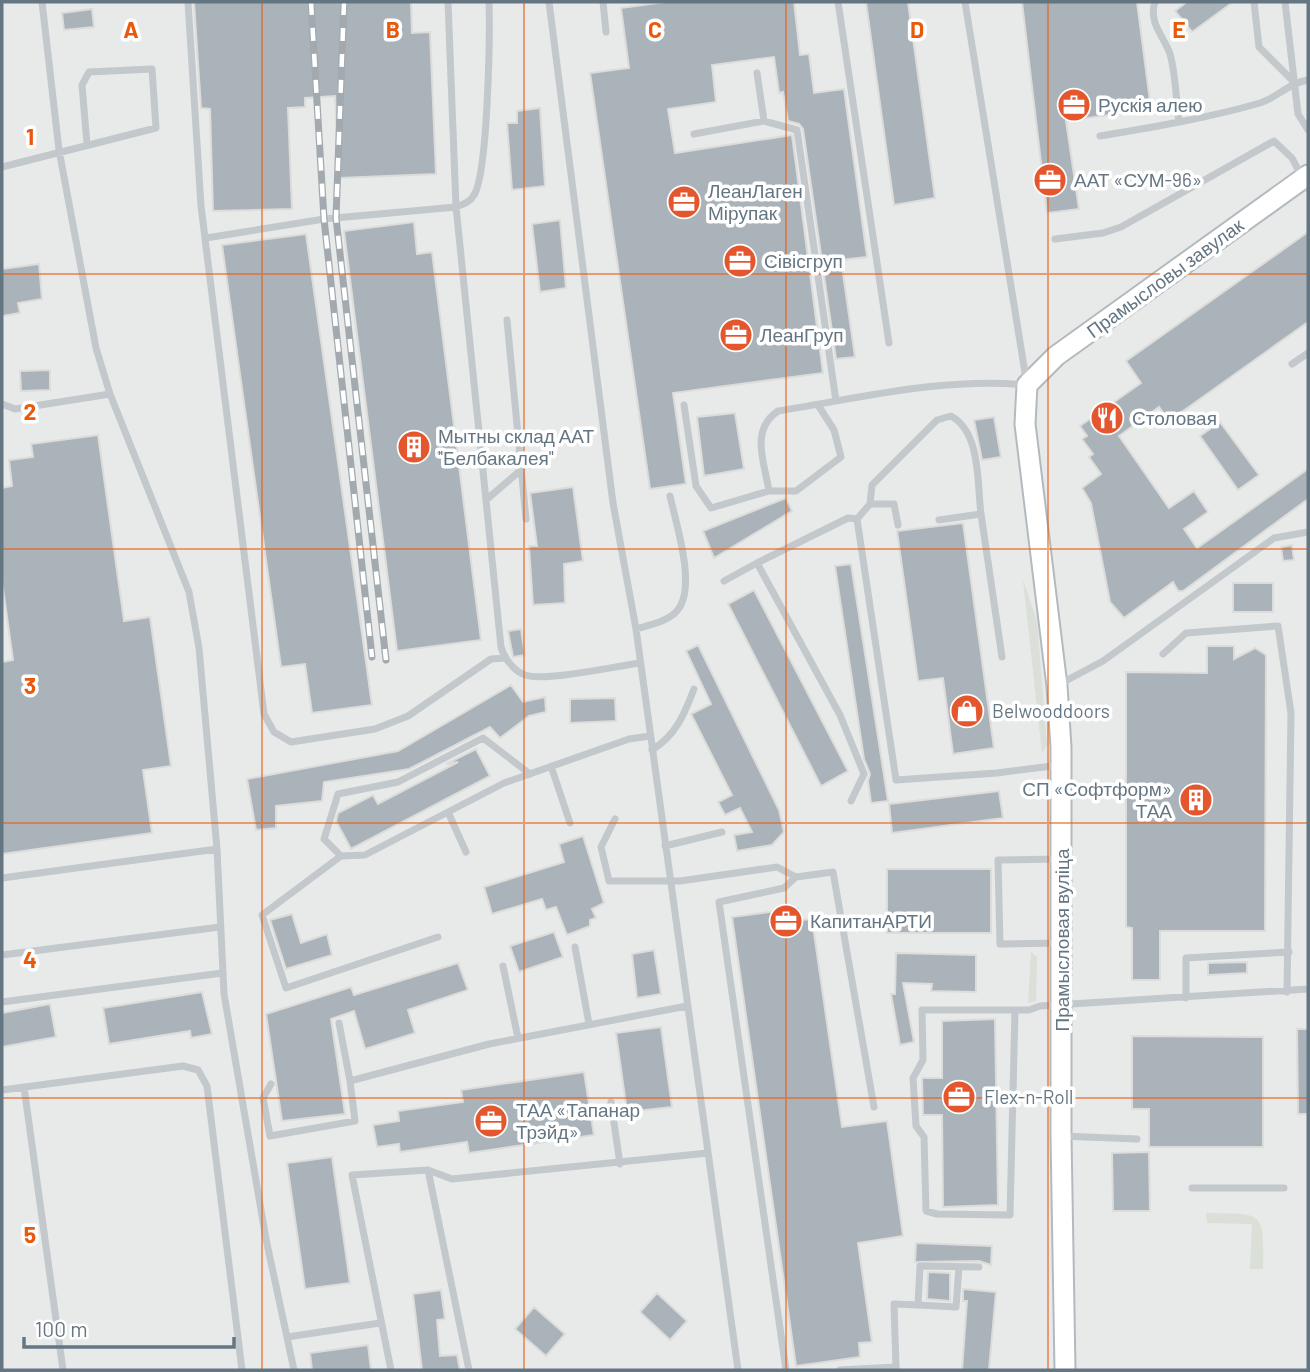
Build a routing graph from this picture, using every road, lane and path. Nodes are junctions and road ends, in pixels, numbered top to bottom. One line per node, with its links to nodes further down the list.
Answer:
1 (42, 2): 22 (lane)
2 (188, 2): 26 (lane)
3 (447, 2): 25 (lane)
4 (489, 2): 25 (lane)
5 (549, 2): 51 (lane)
6 (603, 2): 12 (lane)
7 (838, 2): 29 (lane)
8 (965, 2): 32 (lane)
9 (1155, 2): 17 (lane)
10 (1254, 2): 15 (lane)
11 (1284, 2): 15 (lane)
12 (606, 32)
13 (757, 72): 16 (lane)
14 (1308, 80): 15 (lane)
15 (1294, 82): 17 (lane); 18 (lane)
16 (764, 121): 19 (lane); 34 (lane)
17 (1180, 122): 20 (lane)
18 (1308, 130)
19 (694, 134)
20 (1100, 136)
21 (87, 144): 21 (lane); 22 (lane)
22 (59, 150): 23 (lane); 33 (lane)
23 (2, 167)
24 (1306, 181): 27 (lane); 32 (main road, Прамысловы завулак)
25 (456, 206): 26 (lane); 41 (lane)
26 (206, 238): 54 (lane)
27 (1055, 239)
28 (507, 320): 38 (lane)
29 (889, 343)
30 (1308, 352): 31 (lane)
31 (1292, 364)
32 (1027, 385): 34 (lane); 56 (main road, Прамысловая вуліца)
33 (110, 394): 35 (lane); 69 (lane)
34 (836, 401): 37 (lane)
35 (2, 404)
36 (684, 405): 39 (lane)
37 (818, 405): 39 (lane); 39 (lane)
38 (522, 469): 41 (lane); 44 (lane)
39 (769, 491)
40 (670, 496): 51 (lane)
41 (486, 500): 54 (lane)
42 (870, 503): 43 (lane); 45 (lane); 47 (lane)
43 (981, 514): 46 (lane); 53 (lane)
44 (526, 519)
45 (857, 519): 49 (lane); 60 (lane)
46 (939, 520)
47 (898, 525)
48 (1308, 532): 56 (lane)
49 (757, 563): 50 (lane); 63 (lane)
50 (724, 581)
51 (636, 629): 55 (lane)
52 (1163, 654): 80 (lane)
53 (1002, 657)
54 (504, 658): 55 (lane)
55 (640, 663): 58 (lane)
56 (1057, 686): 60 (main road, Прамысловая вуліца)
57 (694, 689): 59 (lane)
58 (650, 736): 59 (lane); 61 (lane)
59 (652, 750): 68 (lane)
60 (1061, 765): 72 (main road, Прамысловая вуліца)
61 (551, 766): 62 (lane); 66 (lane)
62 (530, 774): 64 (lane); 71 (lane)
63 (851, 801)
64 (448, 812): 70 (lane); 71 (lane)
65 (615, 819): 75 (lane)
66 (570, 823)
67 (722, 832): 68 (lane)
68 (665, 846): 75 (lane)
69 (217, 849): 74 (lane); 76 (lane)
70 (466, 852)
71 (341, 856): 77 (lane)
72 (1063, 859): 78 (main road, Прамысловая вуліца); 78 (lane)
73 (796, 877): 75 (lane); 99 (lane); 119 (lane)
74 (2, 878)
75 (670, 881): 88 (lane)
76 (220, 927): 81 (lane); 83 (lane)
77 (438, 937)
78 (1062, 943): 89 (main road, Прамысловая вуліца)
79 (575, 947): 92 (lane)
80 (1289, 952): 85 (lane); 86 (lane)
81 (2, 955)
82 (503, 966): 93 (lane)
83 (222, 973): 87 (lane); 111 (lane)
84 (1308, 989): 85 (lane)
85 (1287, 992): 86 (lane)
86 (1186, 998): 89 (lane)
87 (2, 1002)
88 (687, 1006): 92 (lane); 102 (lane)
89 (1062, 1006): 90 (lane); 100 (main road, Прамысловая вуліца)
90 (1015, 1010): 90 (lane)
91 (339, 1023): 94 (lane)
92 (589, 1024): 93 (lane)
93 (518, 1038): 94 (lane)
94 (350, 1081): 95 (lane)
95 (271, 1084)
96 (24, 1087): 97 (lane); 113 (lane); 114 (lane)
97 (2, 1090)
98 (611, 1102): 103 (lane)
99 (874, 1107)
100 (1061, 1136): 101 (lane); 121 (main road, Прамысловая вуліца)
101 (1137, 1139)
102 (708, 1153): 103 (lane); 118 (lane)
103 (620, 1164): 104 (lane)
104 (428, 1170): 110 (lane); 117 (lane)
105 (1192, 1188): 106 (lane)
106 (1284, 1188)
107 (959, 1267): 108 (lane); 109 (lane); 109 (lane)
108 (979, 1268)
109 (918, 1305): 112 (lane)
110 (380, 1323): 111 (lane); 116 (lane)
111 (287, 1337): 115 (lane)
112 (897, 1368): 120 (lane)
113 (63, 1370)
114 (242, 1370)
115 (294, 1370)
116 (391, 1370)
117 (469, 1370)
118 (738, 1370)
119 (786, 1370)
120 (840, 1370)
121 (1065, 1370)

